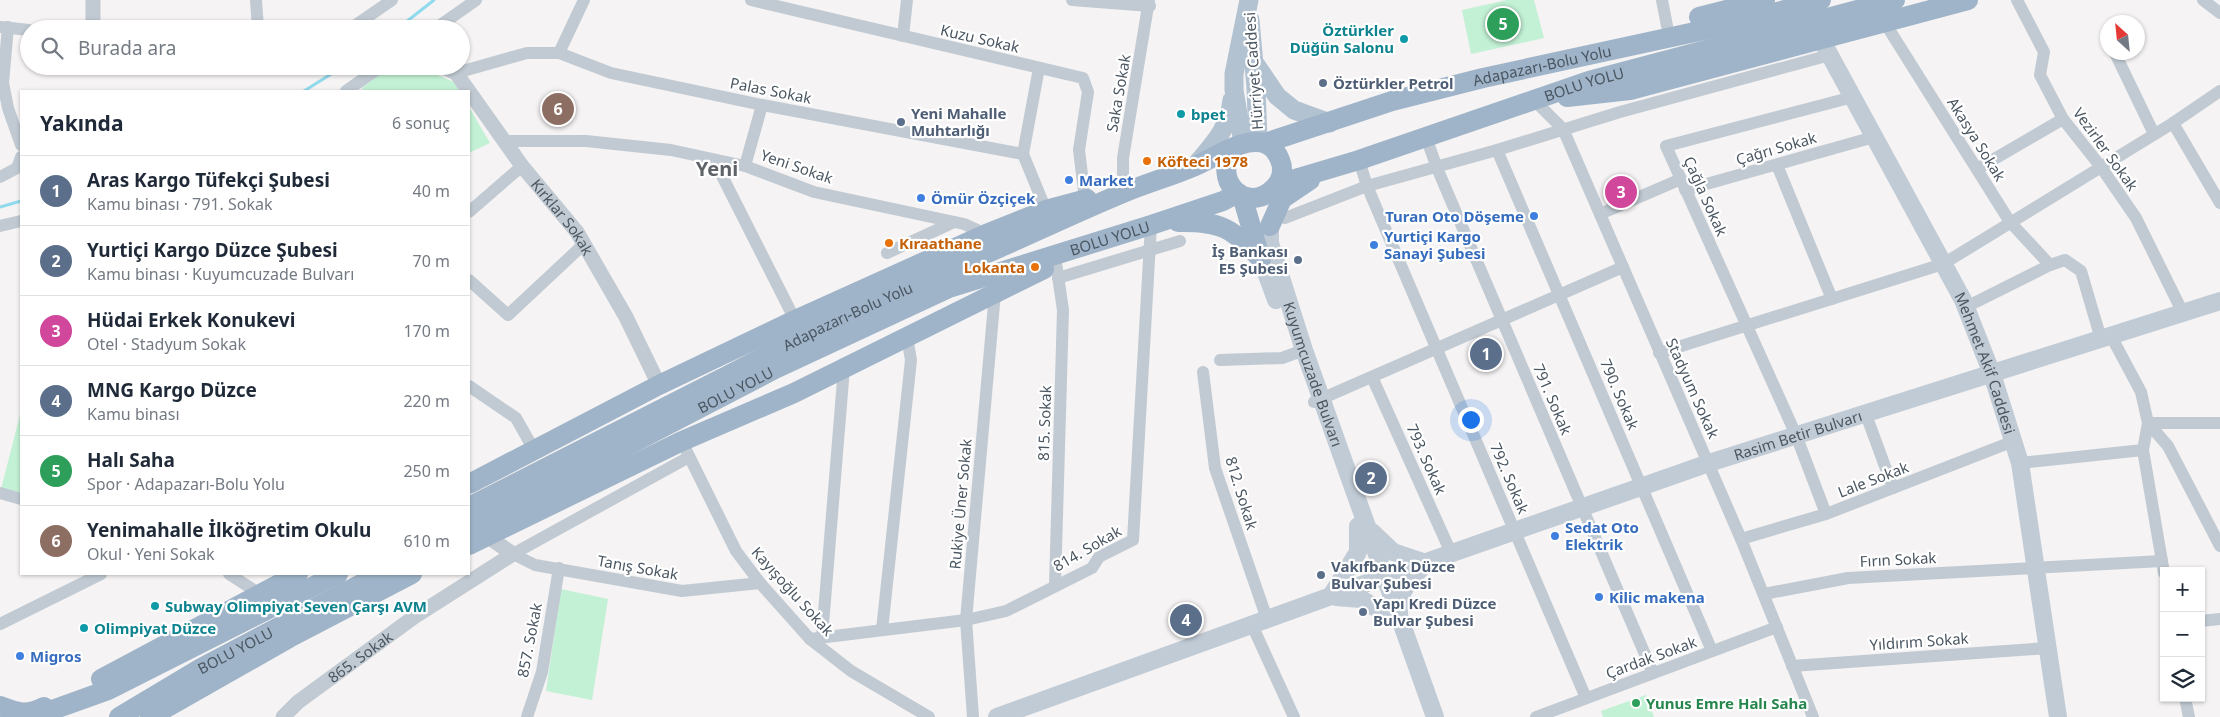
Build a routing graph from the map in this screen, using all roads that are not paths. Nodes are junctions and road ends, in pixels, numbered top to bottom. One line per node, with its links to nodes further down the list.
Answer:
1 (93, 0): 19 (street)
2 (256, 0): 20 (street)
3 (392, 0): 21 (street)
4 (476, 0): 22 (street)
5 (584, 0): 29 (street)
6 (751, 0): 27 (street, Kuzu Sokak)
7 (907, 0): 27 (street)
8 (1072, 0): 17 (street)
9 (1249, 0): 31 (main road, Hürriyet Caddesi); 34 (main road, Hürriyet Caddesi)
10 (1662, 0): 24 (street)
11 (1765, 0): 24 (highway)
12 (1820, 0): 37 (highway, Adapazarı-Bolu Yolu)
13 (1895, 0): 43 (highway, BOLU YOLU)
14 (1968, 0): 23 (highway)
15 (2017, 0): 45 (street, Vezirler Sokak)
16 (2203, 0): 18 (street)
17 (1149, 3): 72 (street, Saka Sokak)
18 (2220, 13)
19 (93, 20)
20 (257, 20)
21 (363, 20)
22 (448, 20)
23 (1886, 22): 28 (highway); 66 (street, Akasya Sokak)
24 (1667, 26): 37 (highway)
25 (4, 27): 26 (street); 53 (street)
26 (20, 29)
27 (903, 36): 32 (street, Kuzu Sokak)
28 (1825, 47): 42 (main road, Mehmet Akif Caddesi); 43 (highway); 48 (street)
29 (559, 53): 33 (street, Palas Sokak); 44 (street, Palas Sokak)
30 (2118, 60): 49 (street)
31 (1254, 62): 46 (main road); 54 (main road, Hürriyet Caddesi)
32 (1039, 68): 56 (street); 74 (street, Kuzu Sokak)
33 (470, 69)
34 (1234, 74): 54 (main road, Hürriyet Caddesi); 63 (main road)
35 (371, 75): 38 (street)
36 (457, 75): 39 (street, Kırklar Sokak)
37 (1483, 78): 46 (highway, Adapazarı-Bolu Yolu)
38 (352, 90)
39 (468, 90)
40 (2220, 91): 47 (street)
41 (470, 93): 52 (street, Kırklar Sokak)
42 (1853, 97): 50 (main road, Mehmet Akif Caddesi); 69 (street, Çağla Sokak)
43 (1535, 101): 48 (street); 51 (highway, BOLU YOLU)
44 (762, 105): 56 (street, Palas Sokak); 62 (street)
45 (2062, 119): 64 (street, Vezirler Sokak); 66 (street)
46 (1330, 123): 54 (highway, Adapazarı-Bolu Yolu)
47 (2172, 123): 49 (street); 75 (street)
48 (1563, 129): 55 (street); 78 (street, Stadyum Sokak)
49 (2154, 134): 64 (street)
50 (1874, 137): 60 (street, Çağrı Sokak); 92 (main road, Mehmet Akif Caddesi)
51 (1426, 138): 59 (highway, BOLU YOLU); 65 (street, 791. Sokak)
52 (504, 141): 58 (street, Yeni Sokak); 61 (street, Kırklar Sokak)
53 (20, 142)
54 (1250, 144): 63 (highway, Adapazarı-Bolu Yolu); 71 (highway); 73 (highway)
55 (1497, 150): 65 (street); 98 (street, 790. Sokak)
56 (1023, 154): 76 (street)
57 (20, 160): 68 (street)
58 (714, 160): 62 (street, Yeni Sokak); 103 (street)
59 (1359, 160): 67 (highway, BOLU YOLU); 70 (street, 792. Sokak)
60 (1777, 165): 69 (street, Çağrı Sokak); 99 (street)
61 (522, 166): 77 (street); 88 (street, Kırklar Sokak)
62 (745, 166): 80 (street, Yeni Sokak)
63 (1195, 166): 72 (highway, Adapazarı-Bolu Yolu)
64 (2101, 167): 82 (street); 102 (street, Vezirler Sokak)
65 (1436, 168): 70 (street); 104 (street, 791. Sokak)
66 (1977, 169): 82 (street, Akasya Sokak)
67 (1323, 172): 71 (highway, BOLU YOLU); 81 (highway)
68 (0, 177)
69 (1683, 185): 78 (street, Çağrı Sokak); 105 (street, Çağla Sokak)
70 (1367, 186): 81 (street); 108 (street, 792. Sokak)
71 (1272, 189): 73 (highway); 81 (highway)
72 (1123, 193): 74 (highway); 134 (highway, Adapazarı-Bolu Yolu)
73 (1240, 195): 83 (highway, BOLU YOLU); 91 (highway)
74 (1085, 199): 76 (highway)
75 (2220, 203)
76 (1046, 210): 85 (highway)
77 (470, 211)
78 (1600, 214): 94 (street, Stadyum Sokak)
79 (20, 221): 84 (street)
80 (954, 222): 85 (street, Yeni Sokak); 90 (street)
81 (1277, 222): 109 (main road, Kuyumcuzade Bulvarı)
82 (2010, 222): 92 (street); 93 (street, Akasya Sokak)
83 (1155, 224): 86 (highway, BOLU YOLU); 89 (street, 814. Sokak); 91 (highway)
84 (0, 226)
85 (986, 234): 103 (highway)
86 (1098, 241): 95 (highway); 139 (highway, BOLU YOLU)
87 (1180, 241): 89 (street)
88 (584, 244): 96 (street); 116 (street, Kırklar Sokak)
89 (1150, 250): 95 (street); 159 (street, 814. Sokak)
90 (887, 254)
91 (1261, 258): 109 (main road, Kuyumcuzade Bulvarı)
92 (1943, 264): 99 (street); 101 (main road, Mehmet Akif Caddesi)
93 (2050, 265): 101 (street); 107 (street)
94 (1623, 267): 98 (street); 110 (street, Stadyum Sokak)
95 (1057, 270): 97 (highway); 159 (street, 815. Sokak)
96 (470, 281)
97 (995, 293): 106 (highway); 165 (street, Rukiye Üner Sokak)
98 (1560, 294): 104 (street); 130 (street, 790. Sokak)
99 (1832, 298): 105 (street)
100 (2220, 301): 102 (main road, Rasim Betir Bulvarı)
101 (1966, 307): 114 (main road, Mehmet Akif Caddesi)
102 (2183, 313): 107 (main road, Rasim Betir Bulvarı)
103 (795, 320): 116 (highway)
104 (1502, 320): 108 (street); 135 (street, 791. Sokak)
105 (1746, 326): 110 (street); 122 (street, Çağla Sokak)
106 (907, 337): 112 (highway); 171 (street)
107 (2106, 337): 114 (main road, Rasim Betir Bulvarı); 120 (street)
108 (1436, 348): 115 (street); 138 (street, 792. Sokak)
109 (1300, 352): 111 (street); 118 (main road, Kuyumcuzade Bulvarı)
110 (1659, 353): 127 (street, Stadyum Sokak)
111 (1220, 360)
112 (844, 368): 124 (highway); 172 (street)
113 (1203, 372): 167 (street, 812. Sokak)
114 (1992, 374): 119 (main road, Rasim Betir Bulvarı); 123 (main road, Mehmet Akif Caddesi)
115 (1372, 377): 118 (street); 143 (street, 793. Sokak)
116 (660, 385): 125 (highway)
117 (470, 387): 125 (street)
118 (1318, 400): 137 (main road, Kuyumcuzade Bulvarı)
119 (1865, 412): 122 (main road, Rasim Betir Bulvarı); 131 (street)
120 (2148, 423): 121 (street); 126 (street); 141 (street)
121 (2220, 423)
122 (1796, 435): 127 (main road, Rasim Betir Bulvarı); 136 (street, Çağla Sokak)
123 (2014, 441): 128 (main road, Mehmet Akif Caddesi); 131 (street, Lale Sokak)
124 (685, 449): 139 (highway); 142 (street); 158 (street, Kayışoğlu Sokak)
125 (534, 450): 129 (highway)
126 (2144, 450): 128 (street); 147 (street)
127 (1708, 463): 130 (main road, Rasim Betir Bulvarı); 140 (street, Stadyum Sokak)
128 (2020, 463): 145 (main road, Mehmet Akif Caddesi)
129 (470, 483)
130 (1643, 487): 135 (main road, Rasim Betir Bulvarı); 175 (street, 790. Sokak)
131 (1893, 488): 136 (street, Lale Sokak)
132 (0, 493): 133 (street)
133 (20, 499)
134 (470, 506)
135 (1582, 508): 138 (main road, Rasim Betir Bulvarı); 177 (street, 791. Sokak)
136 (1826, 514): 140 (street, Lale Sokak)
137 (1364, 527): 144 (main road); 157 (main road, Kuyumcuzade Bulvarı); 162 (main road)
138 (1515, 532): 143 (main road, Rasim Betir Bulvarı); 178 (street, 792. Sokak)
139 (475, 536): 142 (street)
140 (1741, 539): 161 (street, Stadyum Sokak)
141 (2220, 546)
142 (514, 554): 148 (street, Tanış Sokak); 185 (street, 865. Sokak)
143 (1452, 555): 144 (main road, Rasim Betir Bulvarı)
144 (1426, 563): 157 (main road, Rasim Betir Bulvarı); 163 (main road)
145 (2035, 567): 146 (street, Fırın Sokak); 161 (street, Fırın Sokak); 174 (main road, Mehmet Akif Caddesi)
146 (2160, 567)
147 (2163, 567)
148 (559, 568): 158 (street, Tanış Sokak); 186 (street, 857. Sokak)
149 (99, 575): 168 (street)
150 (231, 575): 160 (street)
151 (296, 575): 160 (highway)
152 (310, 575): 169 (highway)
153 (336, 575): 169 (highway)
154 (378, 575): 173 (highway, BOLU YOLU)
155 (410, 575): 173 (highway)
156 (410, 575): 184 (highway)
157 (1381, 578): 162 (main road, Rasim Betir Bulvarı); 163 (main road, Kuyumcuzade Bulvarı)
158 (760, 583): 172 (street, Kayışoğlu Sokak)
159 (1055, 585): 165 (street, 814. Sokak)
160 (260, 594): 180 (highway)
161 (1764, 594): 170 (street, Stadyum Sokak)
162 (1331, 596): 163 (main road); 167 (main road, Rasim Betir Bulvarı)
163 (1395, 616): 190 (main road, Kuyumcuzade Bulvarı); 191 (main road, Kuyumcuzade Bulvarı)
164 (2220, 619): 166 (street)
165 (966, 620): 171 (street, 814. Sokak); 188 (street, Rukiye Üner Sokak)
166 (2205, 621)
167 (1259, 622): 181 (street, 812. Sokak); 189 (main road, Rasim Betir Bulvarı)
168 (0, 624)
169 (235, 626): 182 (highway)
170 (1777, 628): 175 (street, Çardak Sokak); 176 (street, Stadyum Sokak)
171 (882, 630): 172 (street, 814. Sokak)
172 (816, 638): 187 (street, Kayışoğlu Sokak)
173 (238, 648): 183 (highway, BOLU YOLU)
174 (2048, 648): 176 (street, Yıldırım Sokak); 194 (main road, Mehmet Akif Caddesi)
175 (1712, 651): 177 (street, Çardak Sokak)
176 (1792, 666): 193 (street, Stadyum Sokak)
177 (1653, 673): 178 (street, Çardak Sokak)
178 (1586, 698): 192 (street, Çardak Sokak)
179 (2186, 702): 195 (street)
180 (0, 706)
181 (1291, 716)
182 (33, 717)
183 (119, 717)
184 (150, 717)
185 (283, 717)
186 (527, 717)
187 (929, 717)
188 (973, 717)
189 (997, 717)
190 (1427, 717)
191 (1435, 717)
192 (1536, 717)
193 (1813, 717)
194 (2058, 717)
195 (2189, 717)

